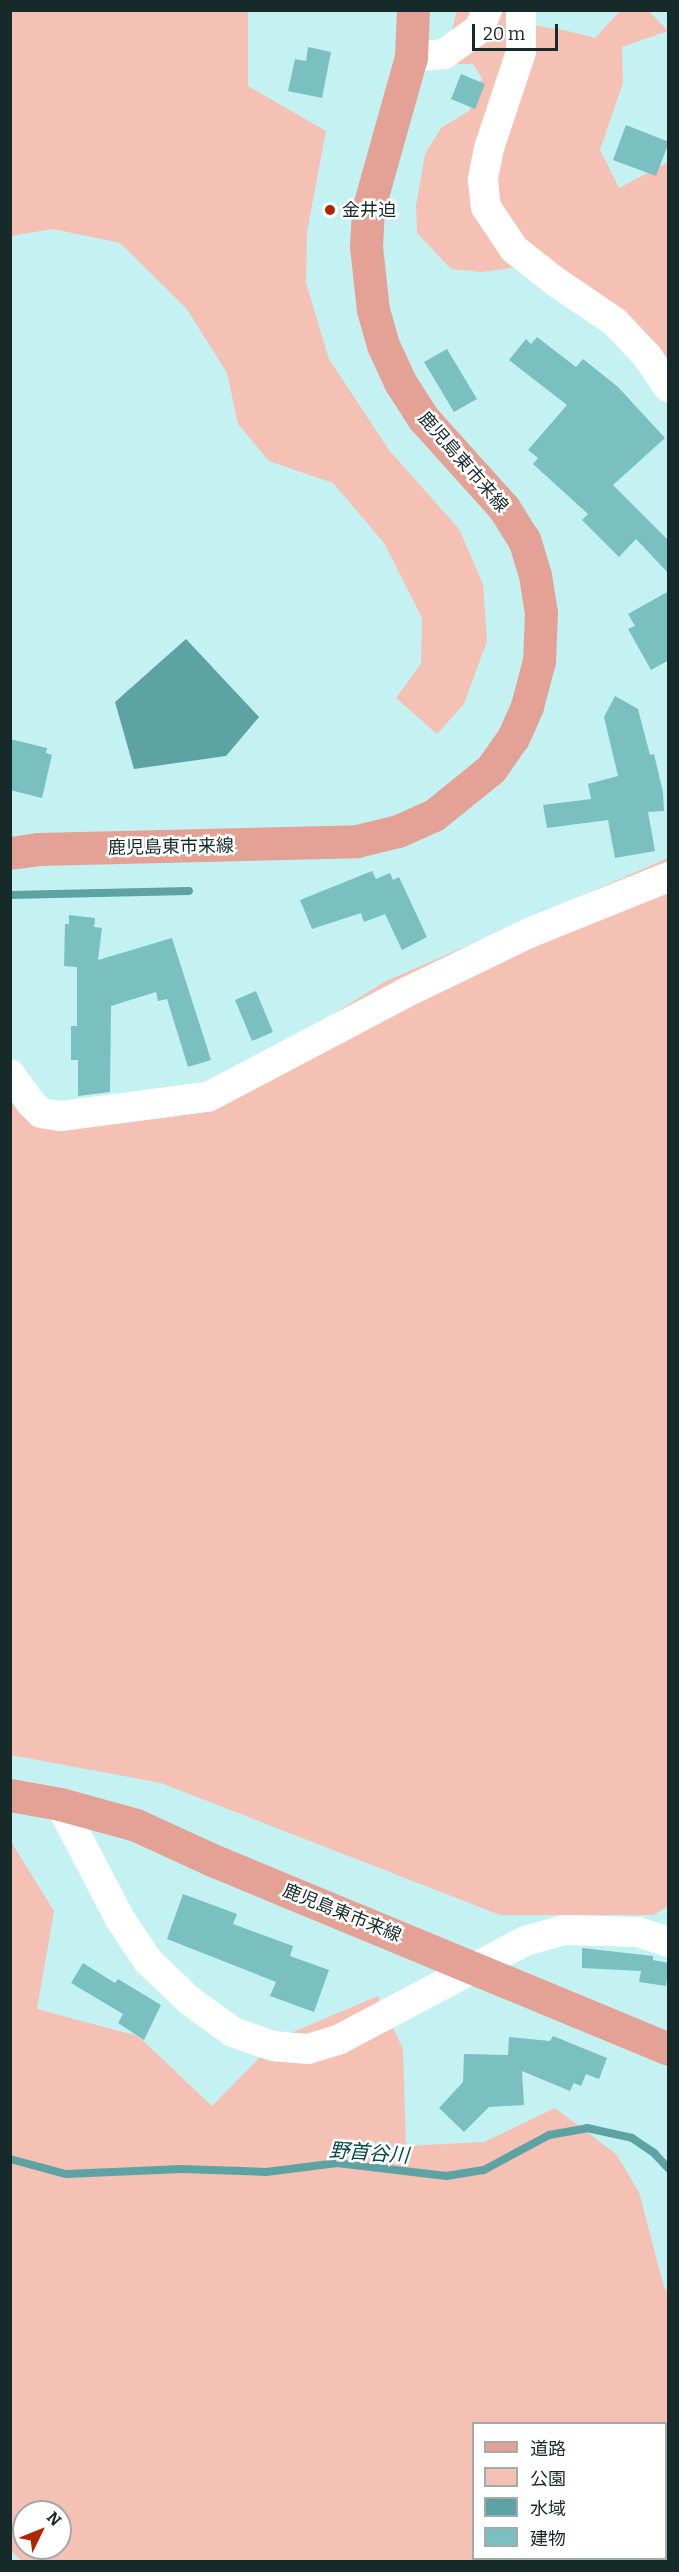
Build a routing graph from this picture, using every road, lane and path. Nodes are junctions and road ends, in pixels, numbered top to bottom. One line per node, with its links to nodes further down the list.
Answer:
1 (413, 10): 4 (main road, 鹿児島東市来線)
2 (488, 10): 4 (street)
3 (521, 10): 5 (street)
4 (411, 57): 6 (main road, 鹿児島東市来線)
5 (669, 387)
6 (10, 853)
7 (669, 877): 8 (street)
8 (10, 1074)
9 (10, 1795): 10 (main road, 鹿児島東市来線)
10 (60, 1804): 12 (main road, 鹿児島東市来線); 12 (street)
11 (669, 1942): 12 (street)
12 (472, 1967): 13 (main road, 鹿児島東市来線)
13 (669, 2049)

